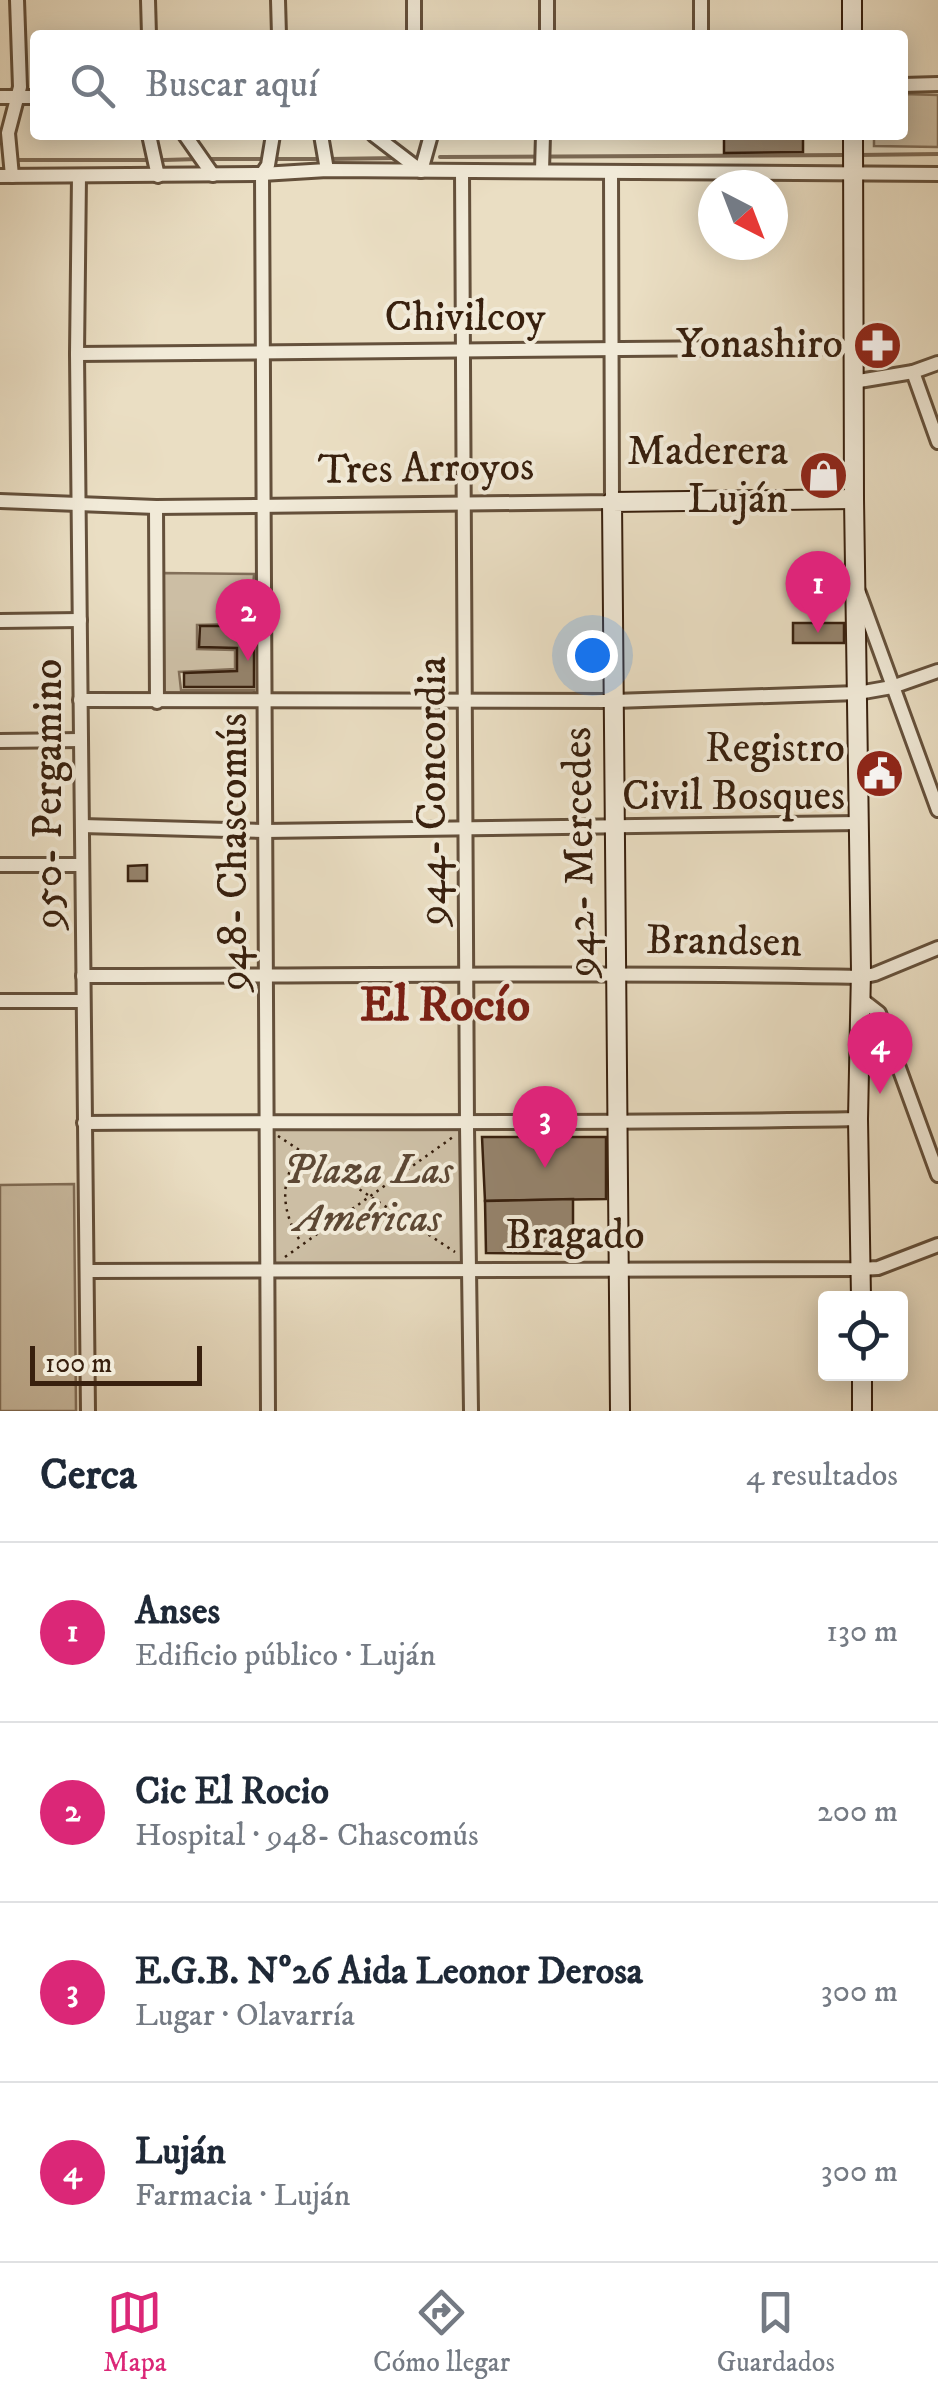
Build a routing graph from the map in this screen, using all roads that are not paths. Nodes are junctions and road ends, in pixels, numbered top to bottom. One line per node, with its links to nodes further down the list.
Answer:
1 (17, 0): 17 (street)
2 (148, 0): 8 (street)
3 (278, 0): 9 (street)
4 (414, 0): 10 (street)
5 (548, 0): 11 (street)
6 (700, 0): 12 (street)
7 (852, 0): 13 (main road)
8 (149, 30)
9 (279, 30)
10 (414, 30)
11 (547, 30)
12 (701, 30)
13 (852, 30)
14 (938, 84): 15 (street)
15 (908, 85)
16 (0, 97): 17 (street)
17 (19, 97): 18 (street); 36 (street)
18 (30, 97)
19 (150, 140): 38 (street)
20 (189, 140): 35 (street)
21 (272, 140): 33 (street, 948- Chascomús)
22 (322, 140): 28 (street)
23 (381, 140): 30 (street)
24 (430, 140): 30 (street)
25 (544, 140): 27 (street)
26 (853, 140): 29 (main road)
27 (542, 161): 31 (street); 32 (street)
28 (326, 162): 30 (street); 33 (street)
29 (852, 168): 32 (street); 34 (street); 39 (main road)
30 (421, 171): 31 (street)
31 (462, 171): 40 (street, 944- Concordia)
32 (611, 172): 41 (street, 942- Mercedes)
33 (262, 174): 35 (street); 42 (street, 948- Chascomús)
34 (938, 174)
35 (213, 175): 38 (street)
36 (6, 176): 37 (street)
37 (79, 176): 38 (street); 43 (street, 950- Pergamino)
38 (158, 176)
39 (853, 348): 41 (street, Chivilcoy); 46 (main road)
40 (463, 349): 41 (street, Chivilcoy); 42 (street, Chivilcoy); 50 (street, 944- Concordia)
41 (612, 350): 51 (street, 942- Mercedes)
42 (262, 353): 43 (street, Chivilcoy); 53 (street, 948- Chascomús)
43 (77, 354): 52 (street, 950- Pergamino)
44 (938, 363): 45 (street)
45 (913, 372): 46 (street); 47 (street)
46 (853, 382): 48 (main road)
47 (938, 442)
48 (854, 500): 51 (main road, Tres Arroyos); 55 (main road)
49 (0, 501): 52 (street, Tres Arroyos)
50 (464, 501): 51 (street, Tres Arroyos); 53 (street, Tres Arroyos); 64 (street, 944- Concordia)
51 (612, 502): 65 (main road, 942- Mercedes)
52 (79, 505): 54 (street, Tres Arroyos); 56 (street, 950- Pergamino)
53 (264, 506): 54 (street, Tres Arroyos); 63 (street, 948- Chascomús)
54 (156, 507): 62 (street)
55 (855, 581): 59 (street); 60 (main road)
56 (80, 620): 57 (street); 61 (street, 950- Pergamino)
57 (0, 621)
58 (938, 671): 59 (street)
59 (892, 687): 60 (street); 68 (street)
60 (858, 693): 65 (street); 69 (main road)
61 (80, 700): 62 (street); 67 (street, 950- Pergamino)
62 (157, 702): 63 (street)
63 (266, 702): 64 (street); 73 (street, 948- Chascomús)
64 (465, 702): 65 (street); 72 (street, 944- Concordia)
65 (614, 702): 71 (main road, 942- Mercedes)
66 (0, 740): 67 (street)
67 (81, 740): 70 (street, 950- Pergamino)
68 (938, 810)
69 (860, 823): 71 (street); 81 (main road)
70 (82, 826): 73 (street); 75 (street, 950- Pergamino)
71 (615, 829): 72 (street); 77 (main road, 942- Mercedes)
72 (465, 830): 73 (street); 80 (street, 944- Concordia)
73 (264, 831): 79 (street, 948- Chascomús)
74 (0, 865): 75 (street)
75 (82, 865): 78 (street, 950- Pergamino)
76 (938, 948): 81 (street, Brandsen)
77 (616, 972): 80 (street, Brandsen); 81 (street, Brandsen); 88 (main road, 942- Mercedes)
78 (83, 976): 79 (street, Brandsen); 84 (street, 950- Pergamino)
79 (266, 976): 80 (street, Brandsen); 89 (street, 948- Chascomús)
80 (466, 977): 87 (street, 944- Concordia)
81 (861, 977): 82 (main road)
82 (861, 999): 85 (main road); 90 (street)
83 (0, 1001): 84 (street)
84 (83, 1001): 86 (street, 950- Pergamino)
85 (858, 1120): 88 (street); 94 (main road)
86 (84, 1123): 89 (street); 95 (street, 950- Pergamino)
87 (466, 1124): 88 (street); 89 (street); 92 (street, 944- Concordia)
88 (618, 1124): 93 (main road, 942- Mercedes)
89 (267, 1125): 96 (street, 948- Chascomús)
90 (938, 1175)
91 (938, 1244): 94 (street, Bragado)
92 (469, 1264): 93 (street, Bragado); 96 (street, Bragado); 101 (street, 944- Concordia)
93 (619, 1269): 94 (street, Bragado); 102 (main road, 942- Mercedes)
94 (860, 1269): 97 (main road)
95 (86, 1270): 96 (street, Bragado); 99 (street, 950- Pergamino)
96 (269, 1270): 100 (street, 948- Chascomús)
97 (861, 1291)
98 (862, 1381): 103 (main road)
99 (88, 1411)
100 (268, 1411)
101 (471, 1411)
102 (620, 1411)
103 (862, 1411)

